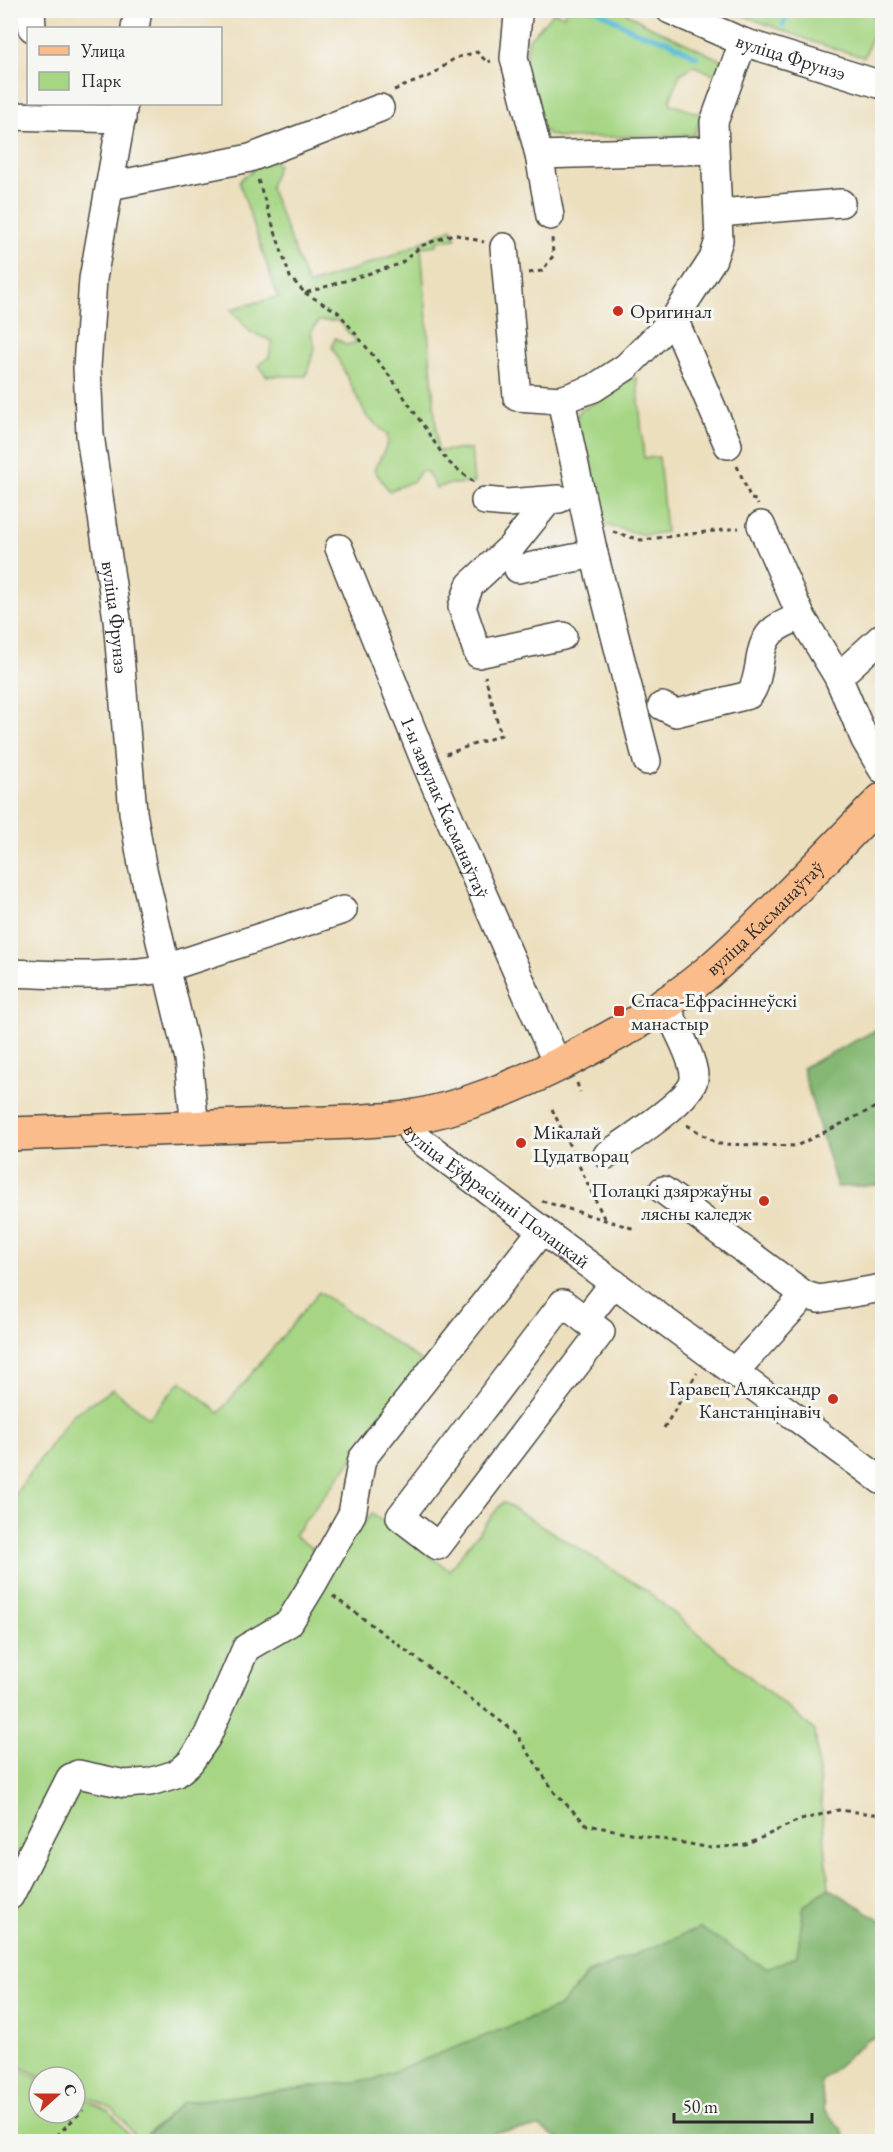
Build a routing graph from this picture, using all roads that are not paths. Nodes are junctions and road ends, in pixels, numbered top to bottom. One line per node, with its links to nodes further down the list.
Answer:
1 (31, 10): 5 (street)
2 (138, 10): 6 (street)
3 (670, 10): 7 (street, вуліца Фрунзэ)
4 (518, 16): 13 (street)
5 (32, 27)
6 (135, 27)
7 (743, 42): 8 (street, вуліца Фрунзэ); 12 (street)
8 (882, 85)
9 (384, 100): 14 (street)
10 (123, 111): 11 (street); 14 (street, вуліца Фрунзэ)
11 (24, 112)
12 (714, 150): 13 (street); 16 (street)
13 (539, 155): 17 (street)
14 (110, 186): 38 (street, вуліца Фрунзэ)
15 (842, 203): 16 (street)
16 (718, 213): 19 (street)
17 (550, 216)
18 (504, 247): 20 (street)
19 (674, 319): 20 (street); 21 (street)
20 (561, 400): 22 (street)
21 (728, 445)
22 (581, 494): 24 (street); 27 (street)
23 (485, 501): 24 (street)
24 (548, 501): 30 (street)
25 (761, 525): 29 (street)
26 (339, 548): 41 (street, 1-ы завулак Касманаўтаў)
27 (594, 554): 28 (street); 34 (street)
28 (518, 569)
29 (801, 616): 32 (street); 33 (street)
30 (562, 636)
31 (882, 637): 32 (street)
32 (837, 677): 35 (street)
33 (662, 706)
34 (647, 761)
35 (882, 769)
36 (882, 800): 40 (main road, вуліца Касманаўтаў)
37 (343, 910): 38 (street)
38 (166, 968): 39 (street); 43 (street, вуліца Фрунзэ)
39 (10, 973)
40 (665, 1005): 41 (main road, вуліца Касманаўтаў); 45 (street)
41 (558, 1066): 42 (main road, вуліца Касманаўтаў)
42 (405, 1118): 43 (main road, вуліца Еўфрасінні Полацкай); 47 (street, вуліца Еўфрасінні Полацкай)
43 (195, 1128): 44 (main road, вуліца Еўфрасінні Полацкай)
44 (10, 1134)
45 (607, 1155)
46 (663, 1190): 50 (street)
47 (542, 1230): 48 (street, вуліца Еўфрасінні Полацкай); 54 (street)
48 (614, 1283): 51 (street); 52 (street, вуліца Еўфрасінні Полацкай)
49 (882, 1288): 50 (street)
50 (805, 1295): 52 (street)
51 (585, 1320): 51 (street)
52 (734, 1372): 53 (street, вуліца Еўфрасінні Полацкай)
53 (882, 1481)
54 (10, 1896)

